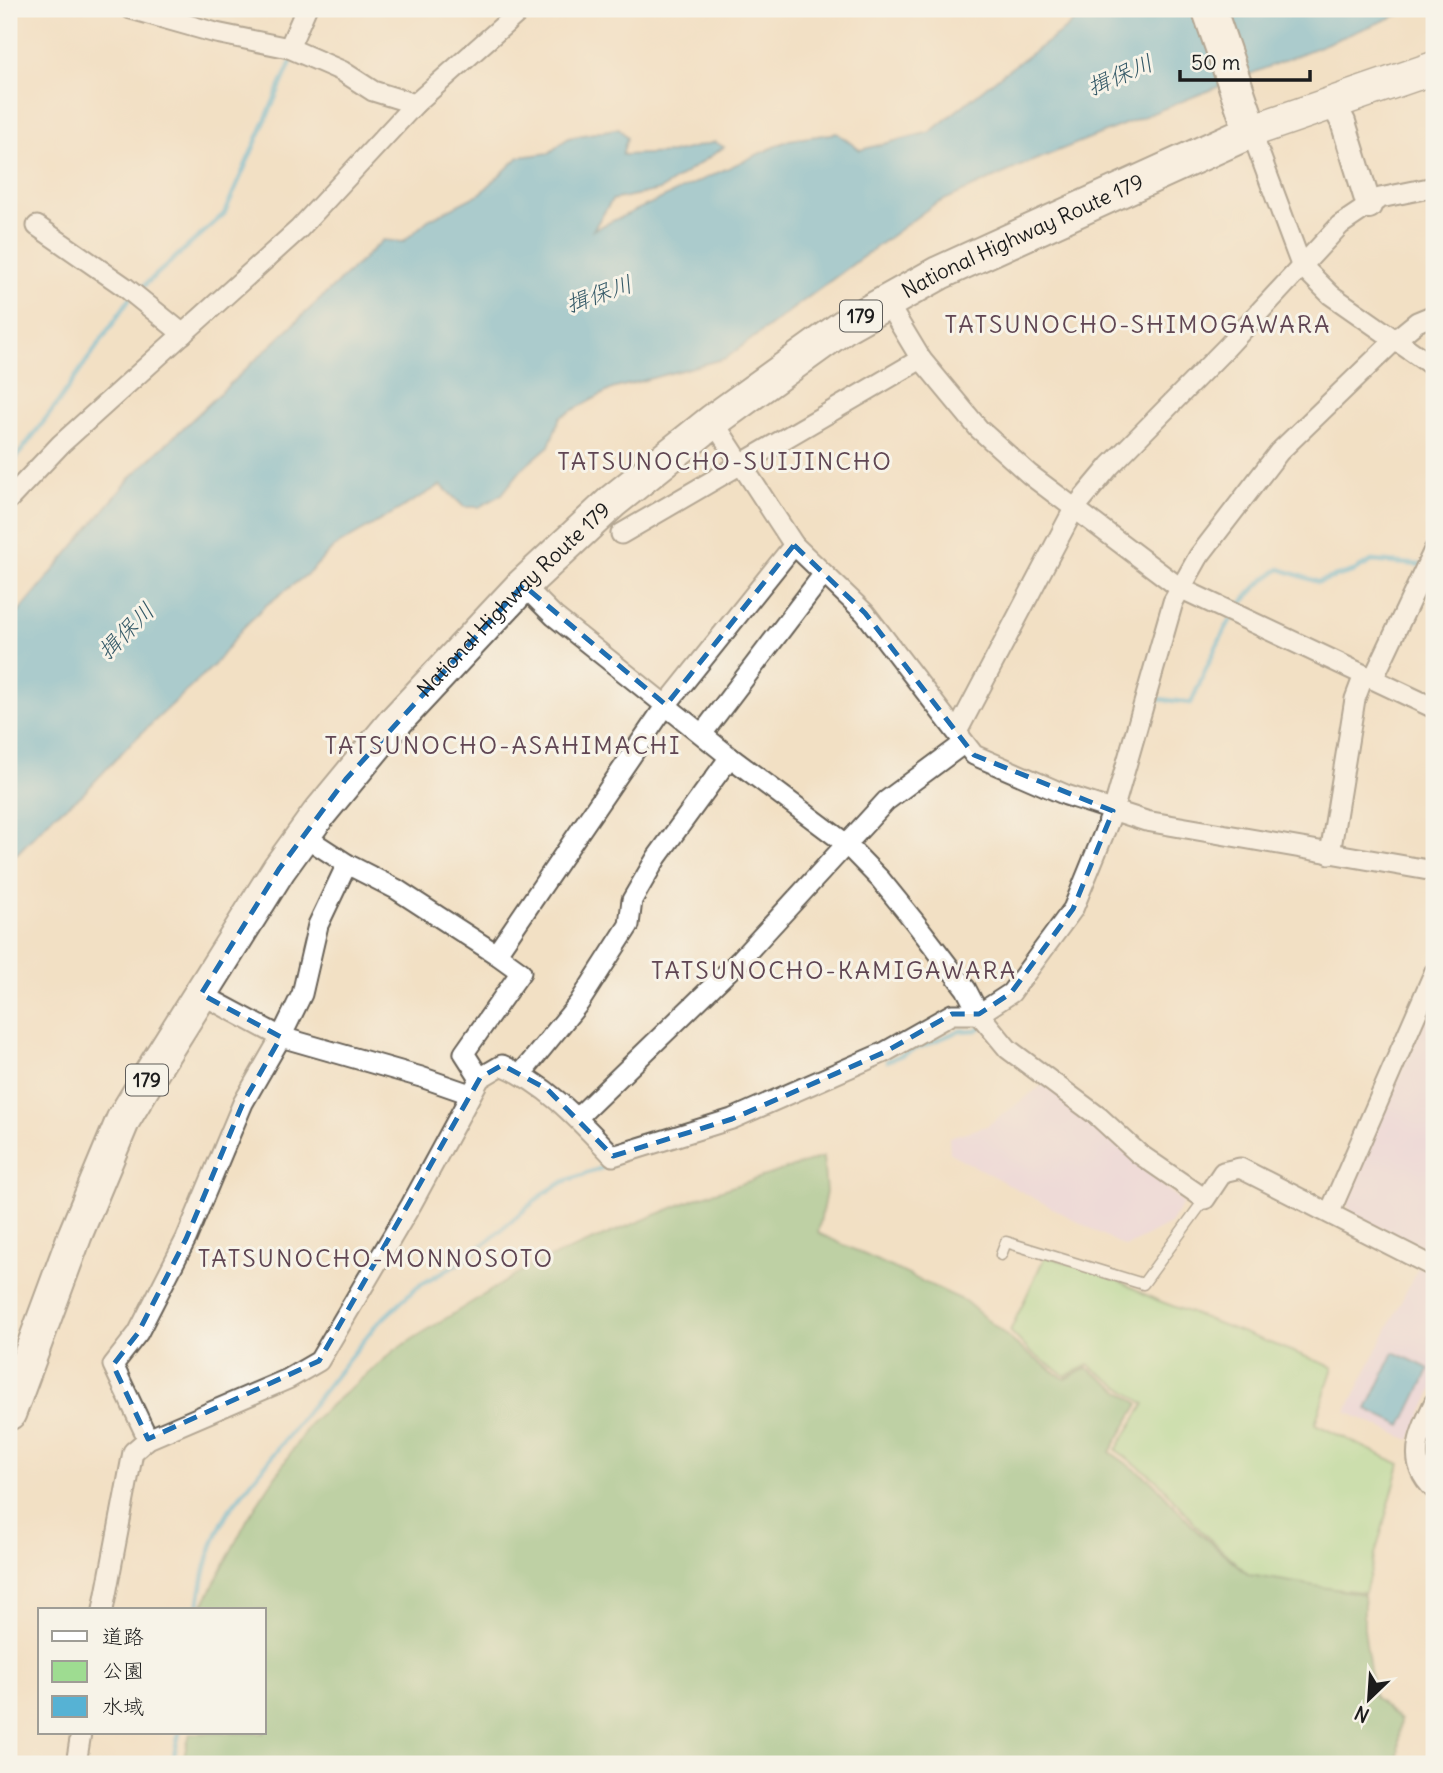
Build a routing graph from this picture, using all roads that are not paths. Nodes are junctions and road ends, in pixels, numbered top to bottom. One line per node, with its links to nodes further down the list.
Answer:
1 (131, 9): 5 (street)
2 (306, 9): 5 (street)
3 (522, 9): 8 (street)
4 (1209, 9): 9 (highway)
5 (296, 52): 8 (street)
6 (1434, 68): 7 (main road)
7 (1332, 101): 9 (main road); 11 (street)
8 (415, 104): 16 (street)
9 (1251, 131): 13 (street); 14 (highway, National Highway Route 179 / 179)
10 (1434, 187): 11 (street)
11 (1369, 206): 13 (street)
12 (37, 226): 16 (street)
13 (1301, 265): 17 (street); 23 (street)
14 (886, 301): 18 (street); 20 (highway, National Highway Route 179 / 179)
15 (1434, 315): 17 (street)
16 (183, 334): 22 (street)
17 (1395, 340): 19 (street); 29 (street)
18 (921, 359): 21 (street); 23 (street)
19 (1434, 367)
20 (713, 421): 21 (street); 28 (highway, National Highway Route 179 / 179)
21 (742, 466): 24 (street); 25 (street)
22 (9, 499)
23 (1074, 509): 29 (street); 34 (street)
24 (621, 534)
25 (794, 545): 27 (street); 31 (street)
26 (1434, 550): 30 (street)
27 (823, 575): 33 (street); 34 (street)
28 (523, 585): 31 (street); 37 (highway, National Highway Route 179 / 179)
29 (1180, 588): 30 (street); 36 (street)
30 (1368, 677): 32 (street); 39 (street)
31 (666, 705): 33 (street); 42 (street)
32 (1434, 708)
33 (702, 734): 35 (street)
34 (960, 737): 36 (street); 38 (street)
35 (730, 757): 38 (street); 47 (street)
36 (1118, 812): 39 (street); 45 (street)
37 (304, 836): 40 (street); 44 (highway, National Highway Route 179 / 179)
38 (845, 843): 45 (street); 49 (street)
39 (1330, 854): 41 (street)
40 (347, 864): 42 (street); 46 (street)
41 (1434, 871)
42 (496, 954): 48 (street)
43 (1434, 973): 51 (street)
44 (201, 994): 46 (street); 55 (highway, National Highway Route 179 / 179)
45 (979, 1014): 49 (street); 50 (street)
46 (281, 1037): 48 (street); 56 (street)
47 (521, 1074): 48 (street); 49 (street)
48 (475, 1086): 56 (street)
49 (578, 1117)
50 (1205, 1199): 51 (street); 52 (lane)
51 (1330, 1212): 53 (street)
52 (1001, 1255)
53 (1434, 1267)
54 (1434, 1403): 57 (street)
55 (9, 1413)
56 (148, 1438): 58 (street)
57 (1434, 1489)
58 (103, 1608)
59 (82, 1734): 60 (street)
60 (76, 1764)

